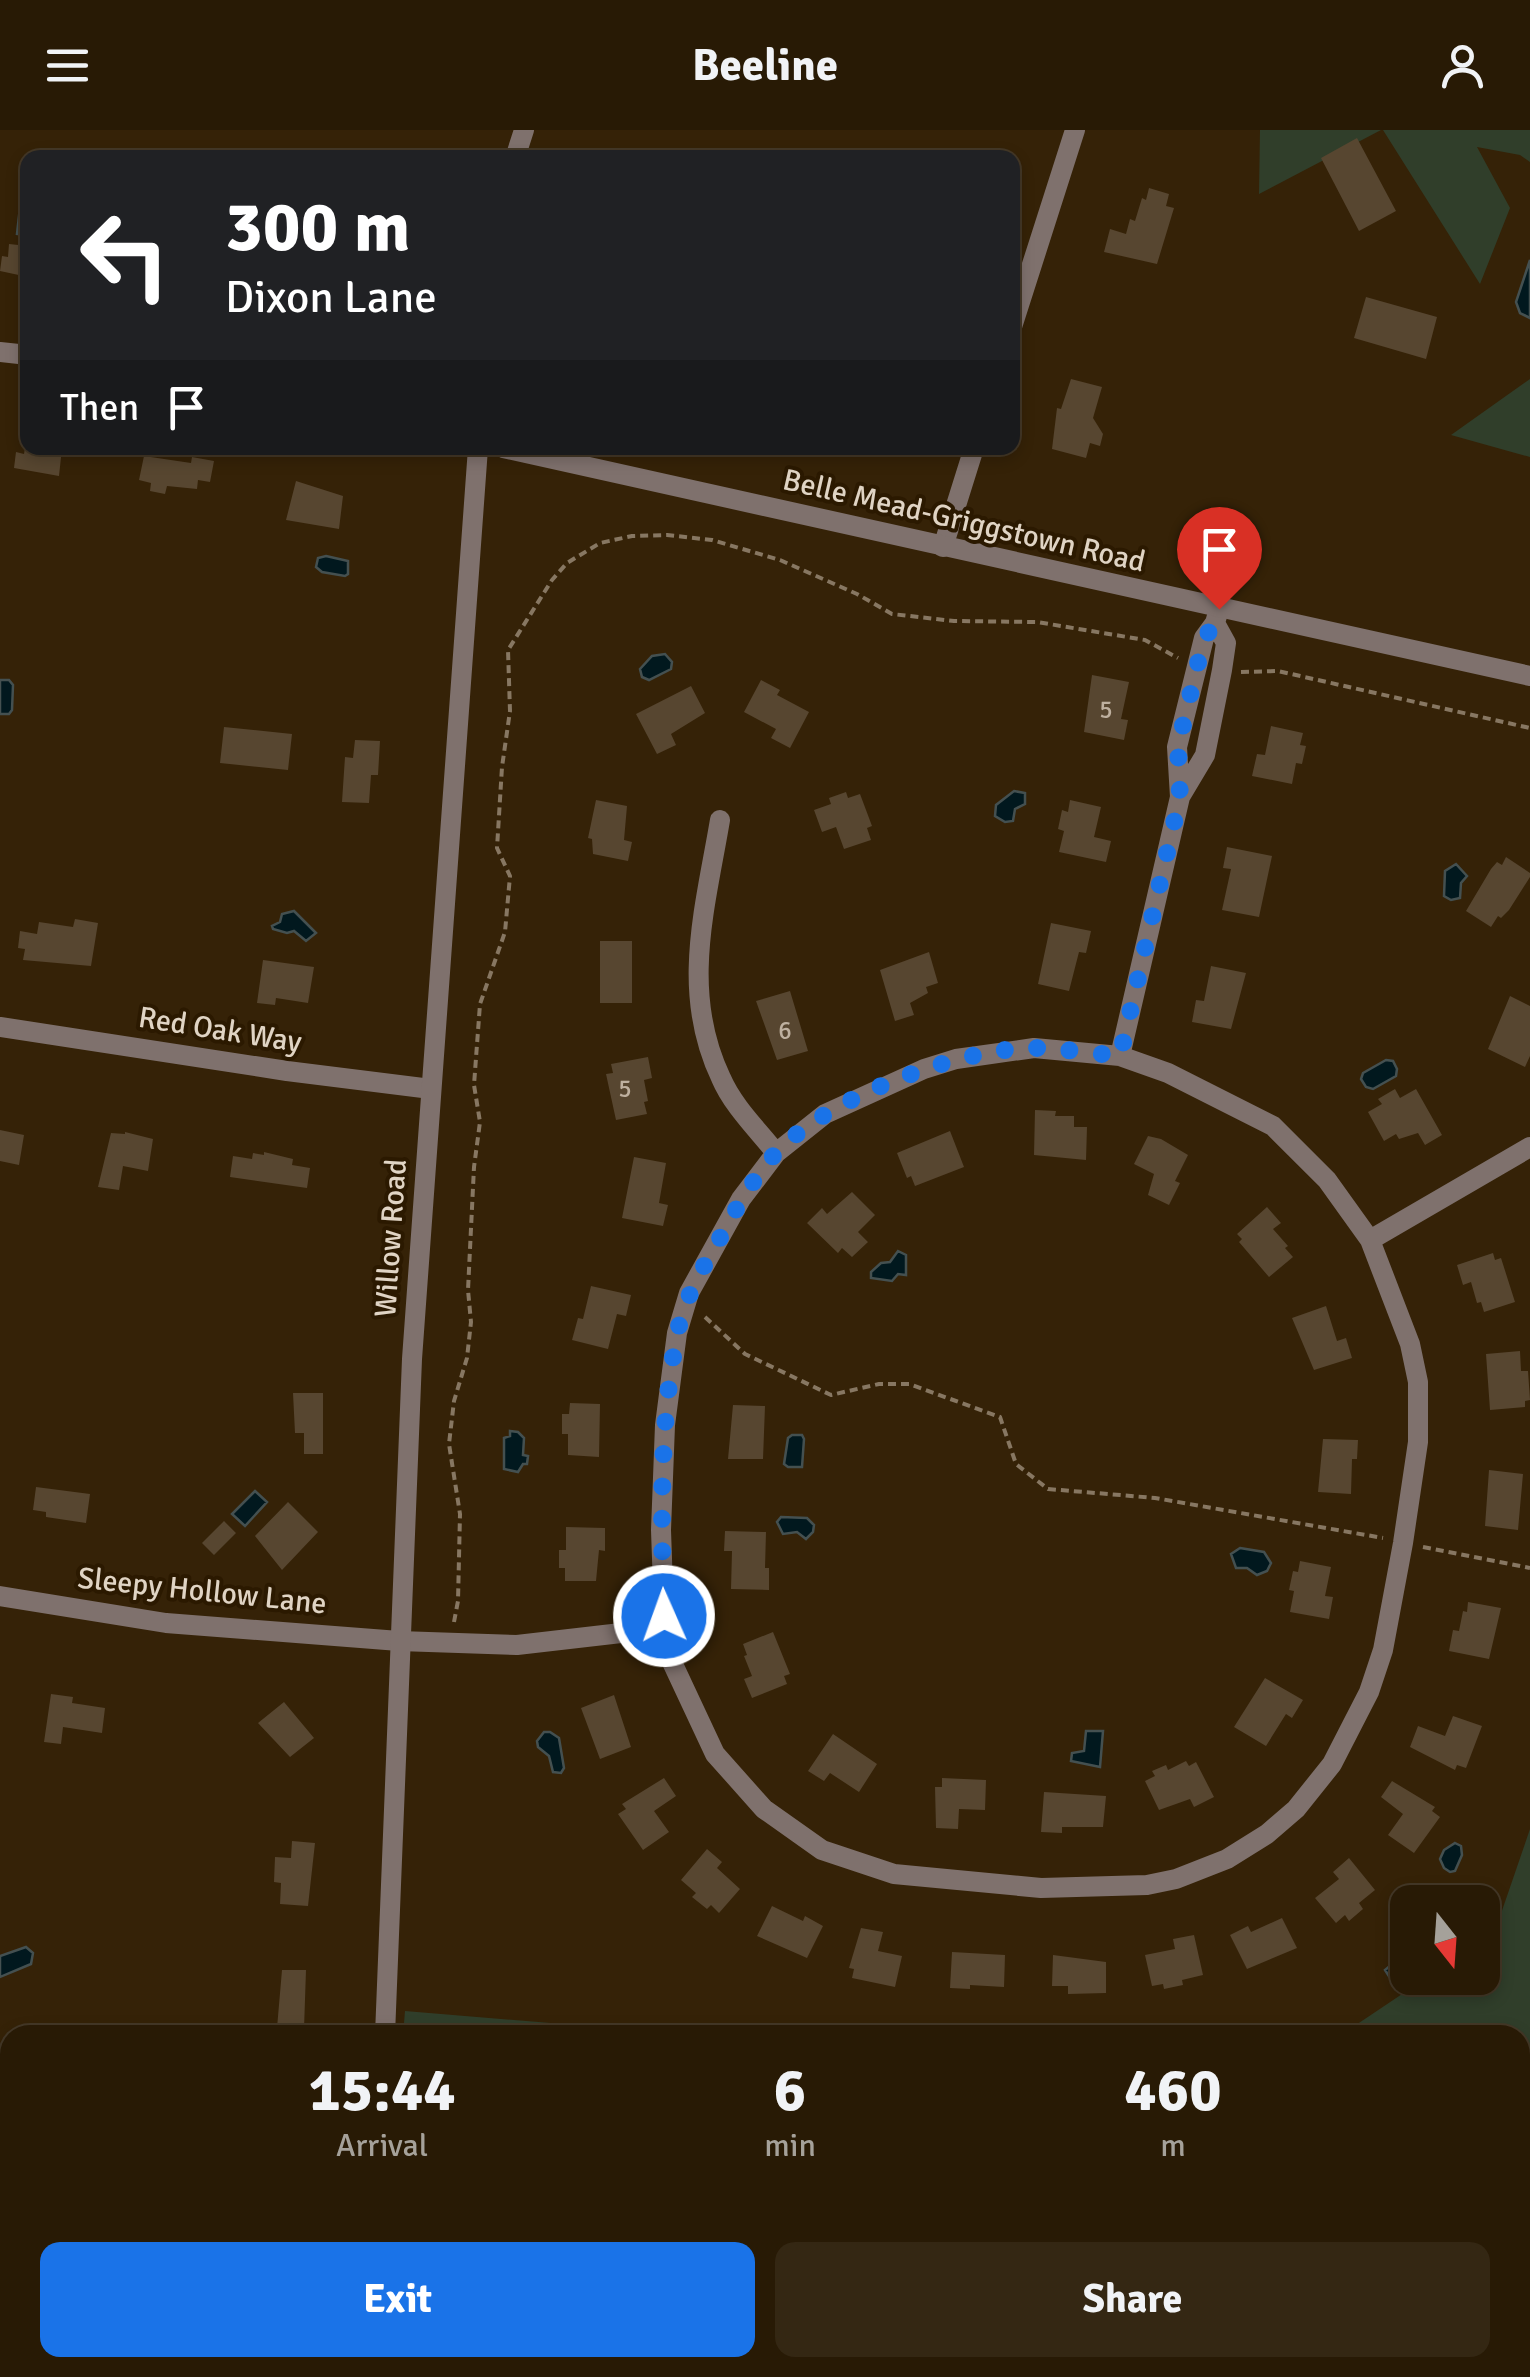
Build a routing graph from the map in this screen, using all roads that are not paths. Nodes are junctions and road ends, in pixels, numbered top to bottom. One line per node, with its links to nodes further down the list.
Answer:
1 (1075, 130): 2 (street)
2 (1020, 302)
3 (477, 455): 12 (street, Willow Road)
4 (534, 455): 6 (street, Belle Mead-Griggstown Road)
5 (972, 455): 6 (street)
6 (943, 546): 7 (street, Belle Mead-Griggstown Road)
7 (1217, 616): 8 (street, Belle Mead-Griggstown Road); 11 (street)
8 (1530, 676)
9 (720, 820): 14 (street)
10 (0, 1027): 12 (street, Red Oak Way)
11 (1120, 1056): 14 (street); 15 (street)
12 (431, 1089): 18 (street, Willow Road)
13 (1530, 1147): 15 (street)
14 (776, 1153): 17 (street)
15 (1370, 1240): 17 (street)
16 (0, 1596): 18 (street, Sleepy Hollow Lane)
17 (664, 1616): 18 (street, Sleepy Hollow Lane)
18 (399, 1642): 19 (street, Willow Road)
19 (386, 2025)

